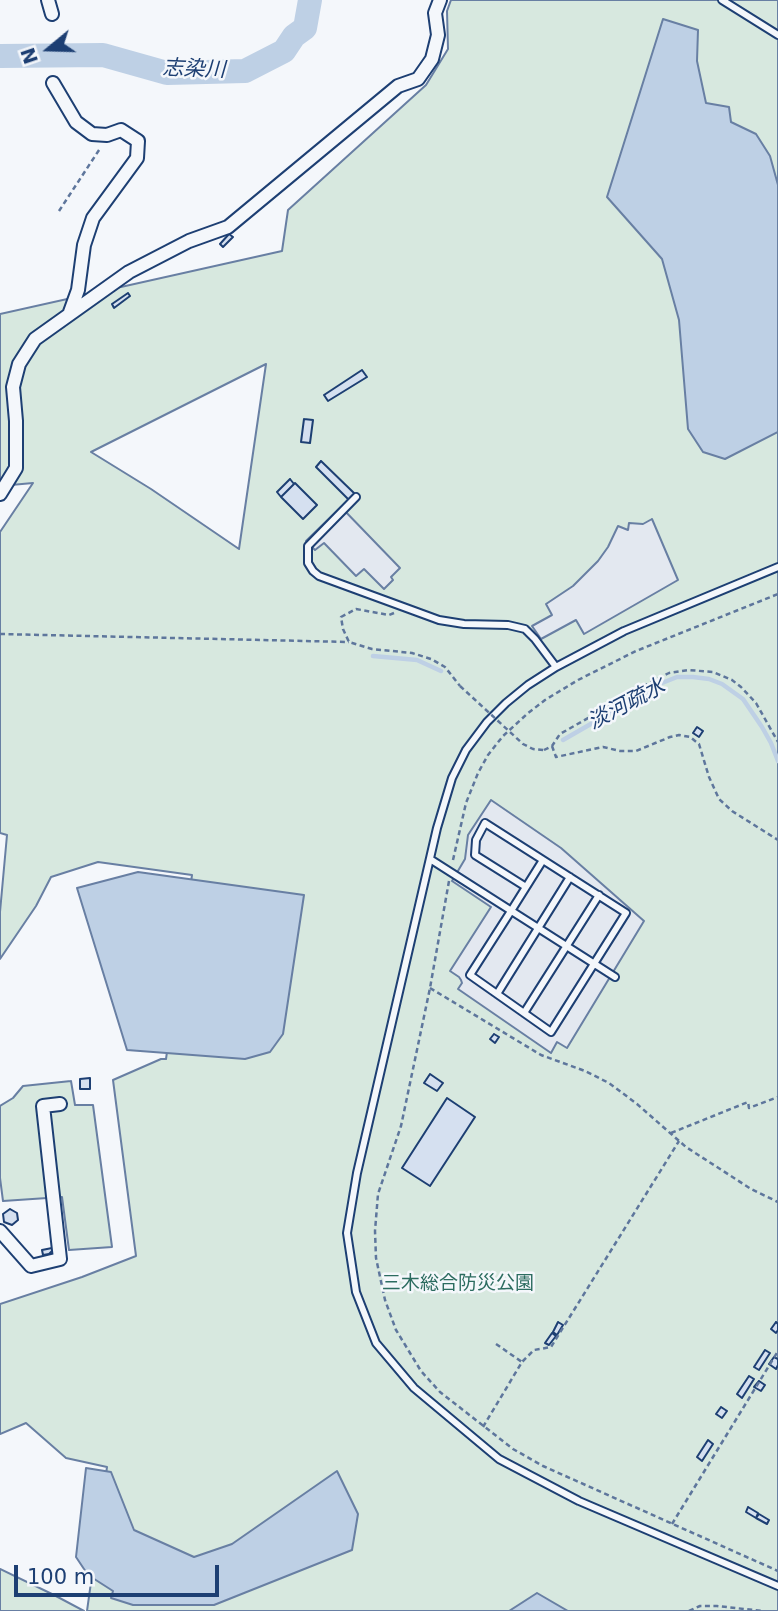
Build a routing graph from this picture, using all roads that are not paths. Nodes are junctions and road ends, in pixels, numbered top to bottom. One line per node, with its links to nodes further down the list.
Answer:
1 (48, 0): 4 (street)
2 (440, 0): 7 (street)
3 (722, 0): 5 (lane)
4 (52, 13)
5 (778, 35)
6 (53, 83): 7 (street)
7 (70, 312): 8 (street)
8 (0, 494)
9 (356, 497): 11 (lane)
10 (778, 567): 11 (lane)
11 (556, 667): 12 (lane)
12 (430, 859): 17 (lane); 26 (lane)
13 (543, 860): 14 (lane); 15 (lane); 15 (lane)
14 (570, 877): 16 (lane); 18 (lane)
15 (526, 887): 17 (lane)
16 (598, 895): 19 (lane); 20 (lane)
17 (511, 911): 18 (lane); 22 (lane)
18 (538, 928): 19 (lane); 22 (lane)
19 (567, 946): 20 (lane); 23 (lane)
20 (594, 963): 21 (lane); 23 (lane)
21 (615, 977)
22 (497, 994): 23 (lane)
23 (524, 1013)
24 (60, 1104): 25 (street)
25 (0, 1231)
26 (778, 1586)

